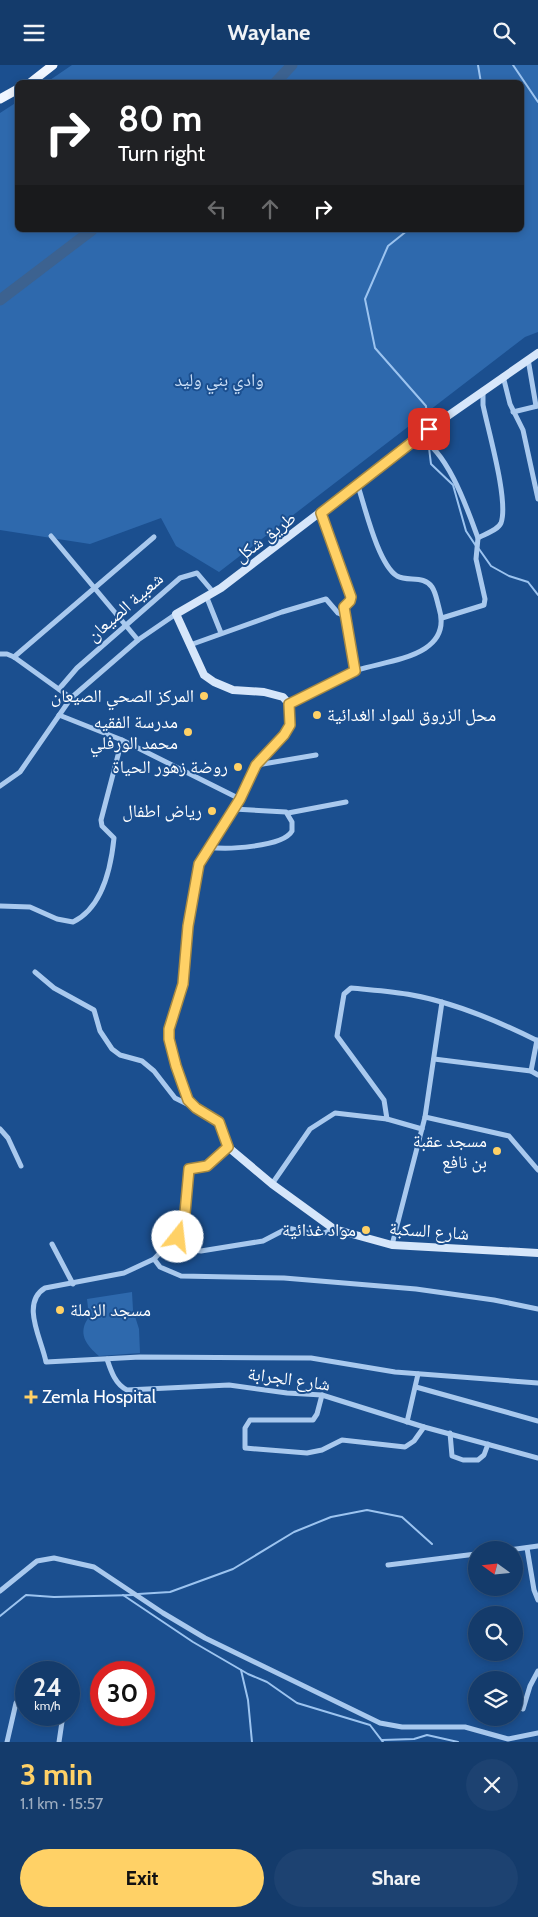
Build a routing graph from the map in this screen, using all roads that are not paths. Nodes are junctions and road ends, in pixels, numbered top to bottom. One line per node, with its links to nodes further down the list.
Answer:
1 (53, 65): 2 (main road)
2 (34, 80)
3 (15, 91): 4 (main road)
4 (0, 99)
5 (538, 353): 6 (main road, طريق شكل)
6 (528, 359): 7 (main road, طريق شكل); 9 (street)
7 (503, 376): 8 (main road, طريق شكل); 10 (street)
8 (483, 390): 11 (main road, طريق شكل); 17 (street)
9 (537, 406): 10 (street)
10 (513, 412): 13 (street)
11 (419, 437): 12 (main road, طريق شكل); 17 (street)
12 (358, 485): 14 (main road, طريق شكل); 22 (street)
13 (538, 499)
14 (321, 513): 19 (main road, طريق شكل); 21 (street)
15 (51, 535): 18 (street)
16 (154, 537): 18 (street)
17 (478, 538): 22 (street)
18 (94, 587): 23 (street); 28 (street)
19 (210, 596): 20 (main road, طريق شكل); 23 (street, شعبية الصيعان); 24 (street)
20 (176, 614): 25 (street); 26 (main road)
21 (347, 617): 24 (street); 29 (street)
22 (442, 618): 29 (street)
23 (126, 625): 25 (street); 30 (street, شعبية الصيعان)
24 (221, 633): 26 (street)
25 (138, 640): 31 (street)
26 (190, 645): 32 (main road)
27 (0, 655): 28 (street)
28 (14, 657): 30 (street)
29 (355, 671): 32 (street)
30 (59, 689): 31 (street)
31 (71, 698): 33 (street)
32 (289, 704): 36 (main road)
33 (59, 715): 34 (street); 37 (street)
34 (122, 740): 38 (street); 43 (street)
35 (316, 755): 36 (street)
36 (256, 765): 38 (main road)
37 (0, 786)
38 (240, 799): 40 (main road)
39 (346, 803): 41 (street)
40 (234, 809): 41 (street); 42 (main road)
41 (288, 813): 42 (street)
42 (208, 847): 50 (main road)
43 (0, 906)
44 (35, 972): 50 (street)
45 (442, 1002): 46 (street); 47 (street); 52 (street)
46 (537, 1040): 48 (street)
47 (434, 1059): 48 (street); 51 (street)
48 (531, 1071): 49 (street)
49 (538, 1075)
50 (196, 1108): 55 (main road)
51 (425, 1117): 54 (street); 57 (street)
52 (387, 1119): 54 (street); 58 (street)
53 (0, 1129): 56 (street)
54 (422, 1129): 62 (street)
55 (228, 1147): 58 (main road, شارع السكبة); 60 (street)
56 (21, 1166)
57 (538, 1170)
58 (272, 1184): 59 (main road, شارع السكبة)
59 (334, 1229): 60 (street); 62 (main road, شارع السكبة)
60 (171, 1242): 64 (street)
61 (52, 1244): 65 (street)
62 (392, 1245): 63 (main road, شارع السكبة)
63 (538, 1253)
64 (154, 1259): 65 (street); 66 (street)
65 (73, 1284): 67 (street)
66 (538, 1309)
67 (107, 1359): 68 (street); 71 (street, شارع الجرابة)
68 (418, 1374): 69 (street); 70 (street)
69 (538, 1383)
70 (416, 1387): 72 (street); 73 (street)
71 (322, 1395): 72 (street, شارع الجرابة); 74 (street)
72 (407, 1421): 74 (street, شارع الجرابة)
73 (538, 1421)
74 (424, 1427): 75 (street, شارع الجرابة)
75 (450, 1433): 76 (street, شارع الجرابة); 76 (street)
76 (488, 1444): 77 (street, شارع الجرابة)
77 (538, 1458)
78 (538, 1547): 80 (street)
79 (523, 1548): 80 (street)
80 (527, 1548): 84 (street)
81 (468, 1555): 82 (street)
82 (388, 1565)
83 (0, 1591): 89 (street)
84 (538, 1600)
85 (538, 1671): 87 (street)
86 (15, 1707): 90 (street)
87 (523, 1709)
88 (61, 1726): 91 (street)
89 (538, 1733)
90 (7, 1742)
91 (59, 1742)

